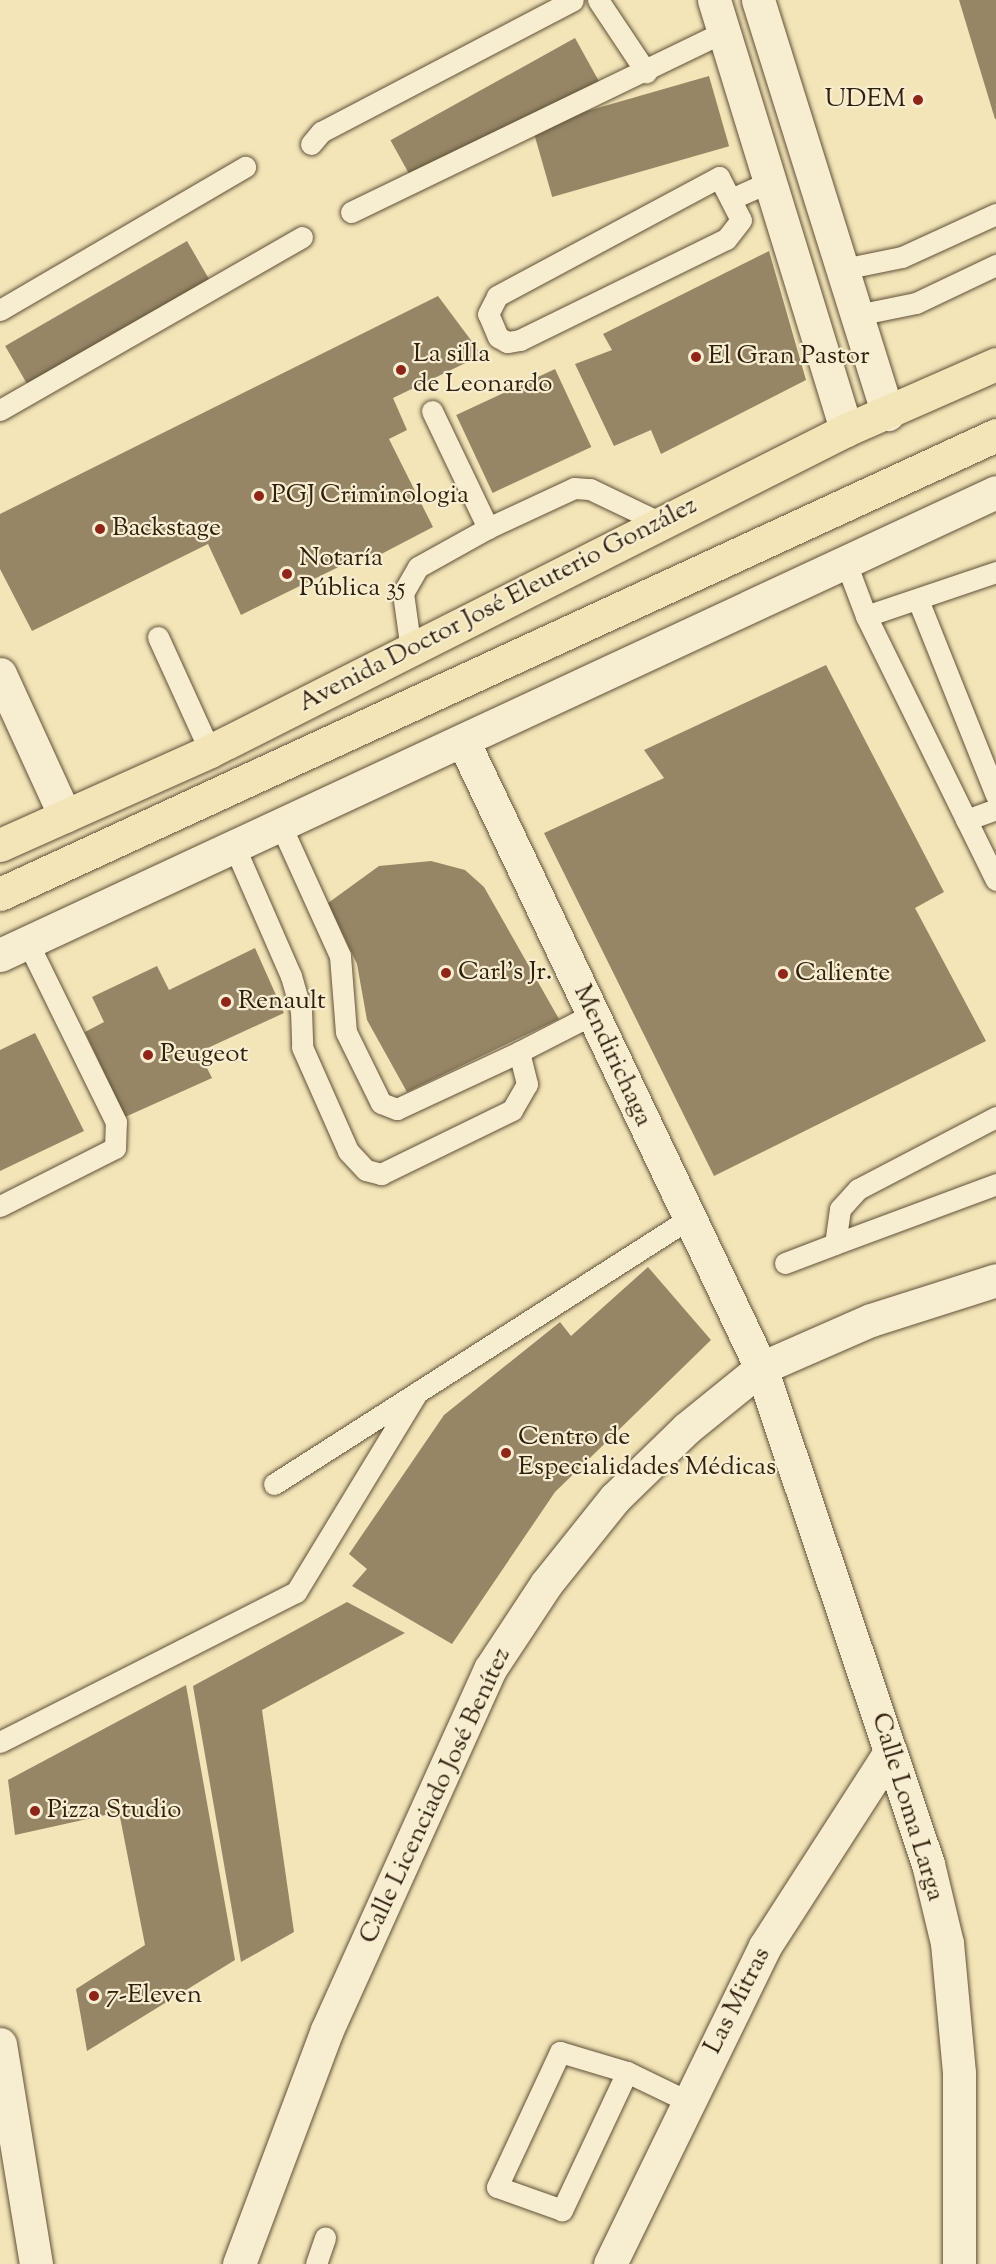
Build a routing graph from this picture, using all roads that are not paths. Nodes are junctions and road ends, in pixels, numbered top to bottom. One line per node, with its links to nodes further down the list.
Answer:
1 (573, 0): 7 (lane)
2 (598, 0): 6 (lane)
3 (714, 0): 5 (street)
4 (758, 0): 15 (street)
5 (723, 32): 6 (lane); 9 (street)
6 (646, 72): 11 (lane)
7 (311, 144)
8 (245, 167): 16 (lane)
9 (769, 182): 10 (lane); 22 (street)
10 (731, 199): 10 (lane)
11 (351, 212)
12 (996, 214): 15 (lane)
13 (302, 237): 19 (lane)
14 (996, 265): 17 (lane)
15 (843, 269): 17 (street)
16 (0, 310)
17 (856, 315): 21 (street)
18 (996, 364): 21 (highway, Avenida Doctor José Eleuterio González)
19 (0, 410)
20 (432, 411): 26 (lane)
21 (888, 414): 22 (highway, Avenida Doctor José Eleuterio González)
22 (846, 430): 25 (highway, Avenida Doctor José Eleuterio González)
23 (996, 435): 44 (highway, Avenida Doctor José Eleuterio González)
24 (996, 492): 27 (street)
25 (661, 523): 26 (lane); 32 (highway, Avenida Doctor José Eleuterio González)
26 (488, 528): 32 (lane)
27 (846, 563): 30 (lane); 34 (street)
28 (996, 572): 29 (lane)
29 (918, 600): 30 (lane); 36 (lane)
30 (866, 616): 39 (lane)
31 (158, 637): 35 (lane)
32 (411, 650): 35 (highway, Avenida Doctor José Eleuterio González)
33 (0, 674): 38 (street)
34 (464, 743): 40 (street); 46 (street, Mendirichaga)
35 (210, 751): 38 (highway, Avenida Doctor José Eleuterio González)
36 (996, 795)
37 (996, 809): 39 (lane)
38 (65, 816): 41 (highway, Avenida Doctor José Eleuterio González)
39 (966, 820): 43 (lane)
40 (282, 828): 42 (street); 47 (lane)
41 (0, 845)
42 (235, 848): 45 (street); 47 (lane)
43 (996, 880)
44 (0, 894)
45 (14, 949): 50 (lane)
46 (593, 1014): 47 (lane); 51 (street, Mendirichaga)
47 (519, 1052)
48 (996, 1117): 52 (lane)
49 (996, 1184): 52 (lane)
50 (0, 1206)
51 (690, 1218): 55 (street, Mendirichaga); 56 (lane)
52 (835, 1244): 53 (lane)
53 (785, 1263)
54 (996, 1280): 55 (street, Calle Licenciado José Benítez)
55 (761, 1368): 59 (street, Calle Loma Larga); 65 (street, Calle Licenciado José Benítez)
56 (416, 1395): 57 (lane); 58 (lane)
57 (274, 1484)
58 (0, 1742)
59 (890, 1752): 62 (street, Las Mitras); 68 (street, Calle Loma Larga)
60 (0, 2044): 64 (street)
61 (627, 2072): 61 (lane); 62 (lane)
62 (687, 2101): 67 (street, Las Mitras)
63 (325, 2238): 66 (lane)
64 (36, 2264)
65 (239, 2264)
66 (316, 2264)
67 (610, 2264)
68 (959, 2264)

